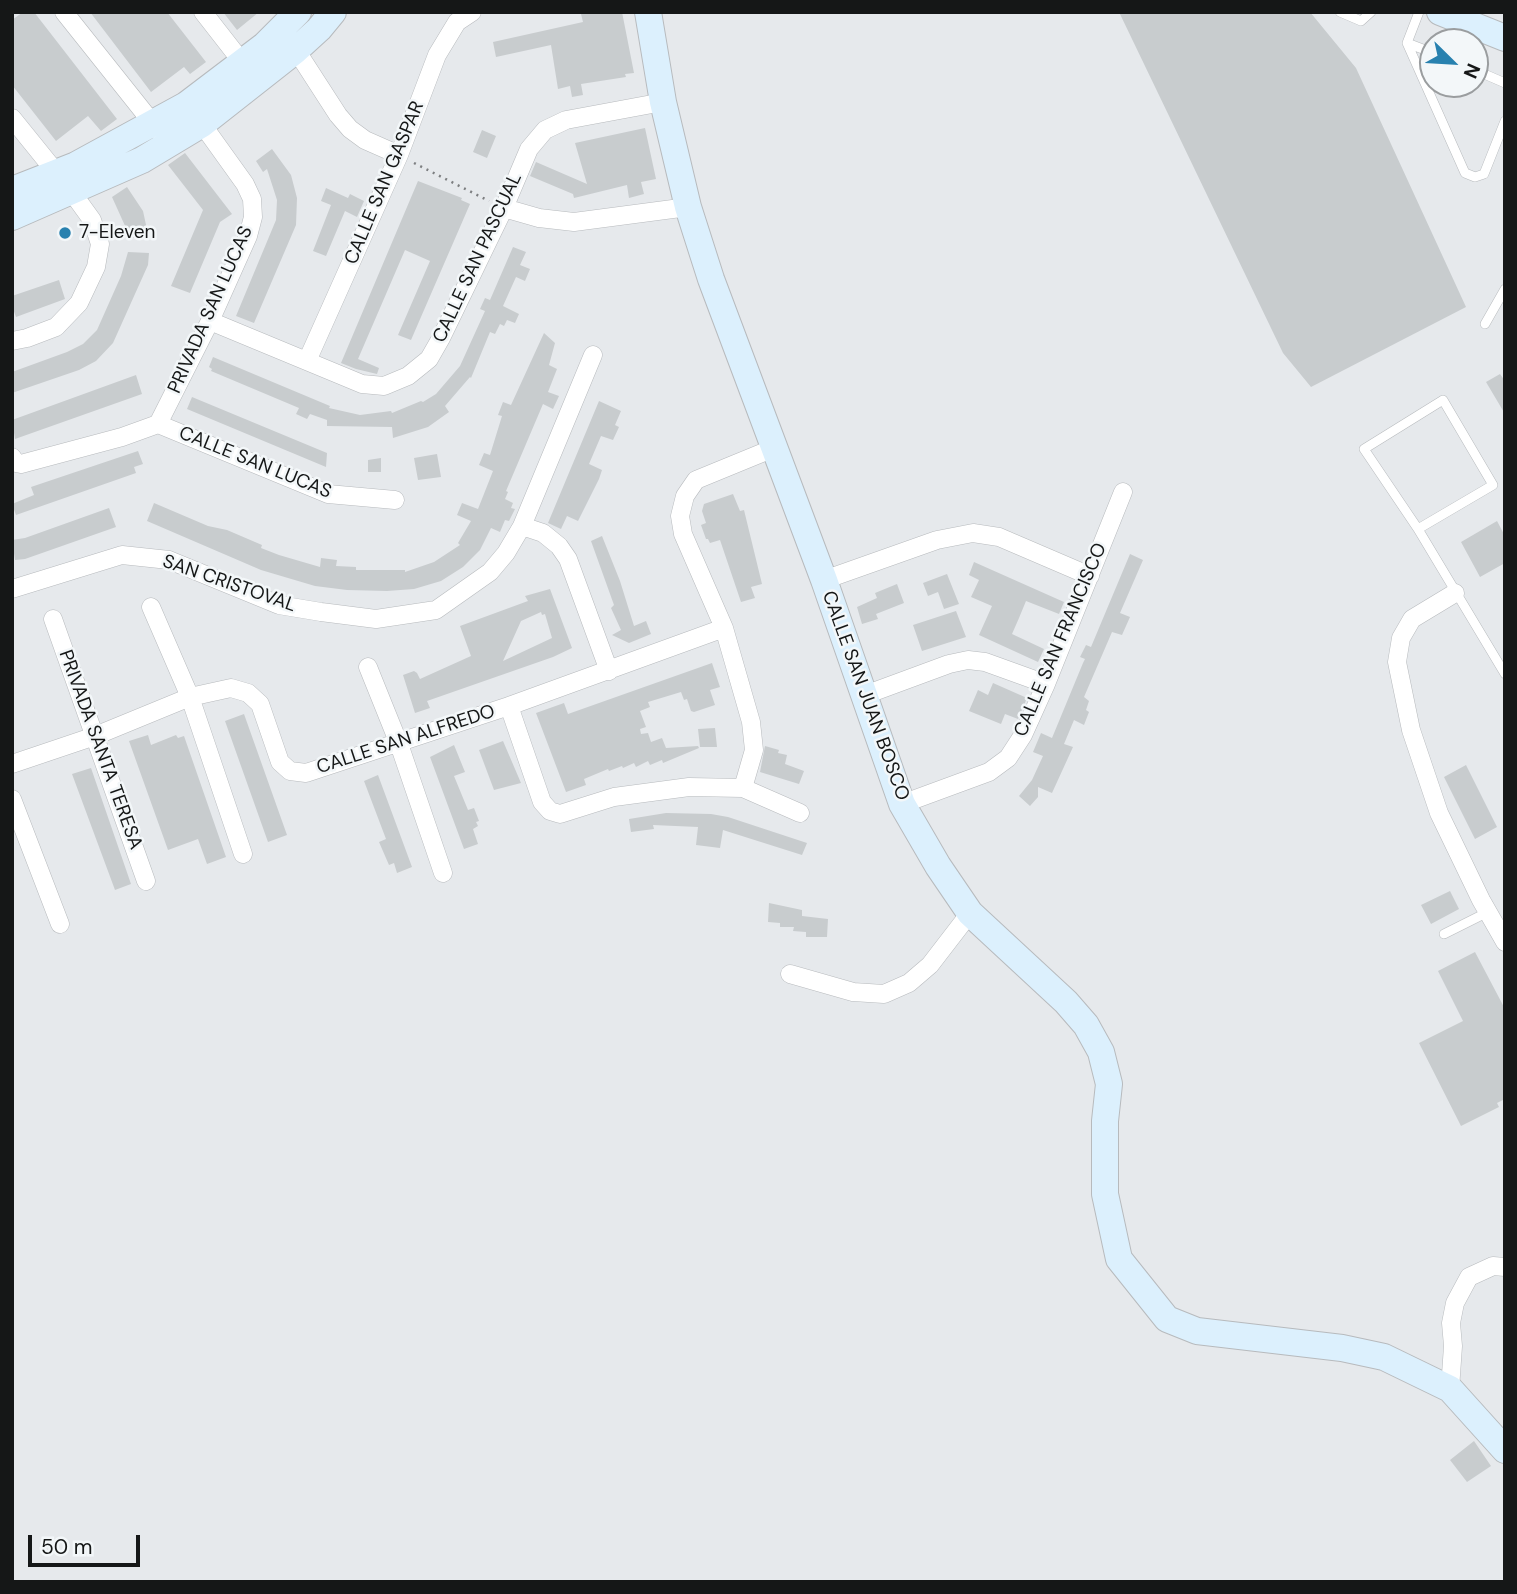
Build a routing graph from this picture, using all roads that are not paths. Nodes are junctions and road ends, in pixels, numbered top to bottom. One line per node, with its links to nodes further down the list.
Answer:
1 (64, 12): 19 (street)
2 (203, 12): 15 (street)
3 (298, 12): 15 (street)
4 (333, 12): 14 (street)
5 (472, 12): 22 (street, CALLE SAN GASPAR)
6 (648, 12): 16 (street, CALLE SAN JUAN BOSCO)
7 (1340, 12): 8 (lane)
8 (1371, 12)
9 (1419, 12): 12 (lane)
10 (1440, 12): 11 (street)
11 (1505, 38)
12 (1407, 43): 13 (lane); 18 (lane)
13 (1419, 48)
14 (296, 50): 20 (street); 22 (street)
15 (242, 62): 19 (street)
16 (663, 102): 25 (street, CALLE SAN JUAN BOSCO); 26 (street, CALLE SAN PASCUAL)
17 (12, 118): 23 (street)
18 (1505, 121)
19 (153, 122): 21 (street); 23 (street)
20 (202, 124): 21 (street); 29 (street, PRIVADA SAN LUCAS)
21 (168, 145): 23 (street)
22 (398, 155): 33 (street, CALLE SAN GASPAR)
23 (64, 182): 24 (street); 27 (street); 31 (street)
24 (12, 190)
25 (688, 207): 26 (street); 35 (street, CALLE SAN JUAN BOSCO)
26 (503, 208): 33 (street, CALLE SAN PASCUAL)
27 (12, 217)
28 (1505, 289): 30 (lane)
29 (210, 321): 33 (street, CALLE SAN PASCUAL); 34 (street, PRIVADA SAN LUCAS)
30 (1485, 324)
31 (12, 341)
32 (593, 355): 39 (street, SAN CRISTOVAL)
33 (307, 362)
34 (158, 424): 36 (street); 38 (street, CALLE SAN LUCAS)
35 (774, 448): 42 (street, CALLE SAN JUAN BOSCO); 47 (street)
36 (14, 460)
37 (1124, 492): 41 (street, CALLE SAN FRANCISCO)
38 (395, 500)
39 (522, 526): 43 (street, SAN CRISTOVAL); 49 (street)
40 (1418, 529): 40 (lane); 44 (lane)
41 (1090, 576): 42 (street); 51 (street, CALLE SAN FRANCISCO)
42 (824, 580): 52 (street, CALLE SAN JUAN BOSCO)
43 (12, 589)
44 (1455, 593): 50 (lane); 65 (street)
45 (151, 607): 53 (street)
46 (53, 619): 55 (street, PRIVADA SANTA TERESA)
47 (724, 628): 49 (street, CALLE SAN ALFREDO); 58 (street)
48 (368, 667): 56 (street)
49 (609, 671): 54 (street, CALLE SAN ALFREDO)
50 (1505, 674)
51 (1046, 684): 52 (street); 60 (street, CALLE SAN FRANCISCO)
52 (865, 695): 60 (street, CALLE SAN JUAN BOSCO)
53 (190, 697): 55 (street, CALLE SAN ALFREDO); 56 (street, CALLE SAN ALFREDO); 62 (street)
54 (509, 706): 56 (street, CALLE SAN ALFREDO); 58 (street)
55 (95, 736): 57 (street, CALLE SAN ALFREDO); 64 (street, PRIVADA SANTA TERESA)
56 (400, 744): 63 (street)
57 (12, 764)
58 (743, 788): 61 (street)
59 (12, 799): 67 (street)
60 (902, 804): 66 (street, CALLE SAN JUAN BOSCO)
61 (800, 813)
62 (243, 854)
63 (443, 873)
64 (146, 881)
65 (1488, 912): 68 (lane); 69 (street)
66 (970, 913): 70 (street); 72 (street, CALLE SAN JUAN BOSCO)
67 (60, 924)
68 (1444, 934)
69 (1505, 942)
70 (790, 974)
71 (1505, 1267): 72 (street)
72 (1450, 1389): 73 (street, CALLE SAN JUAN BOSCO)
73 (1505, 1450)

